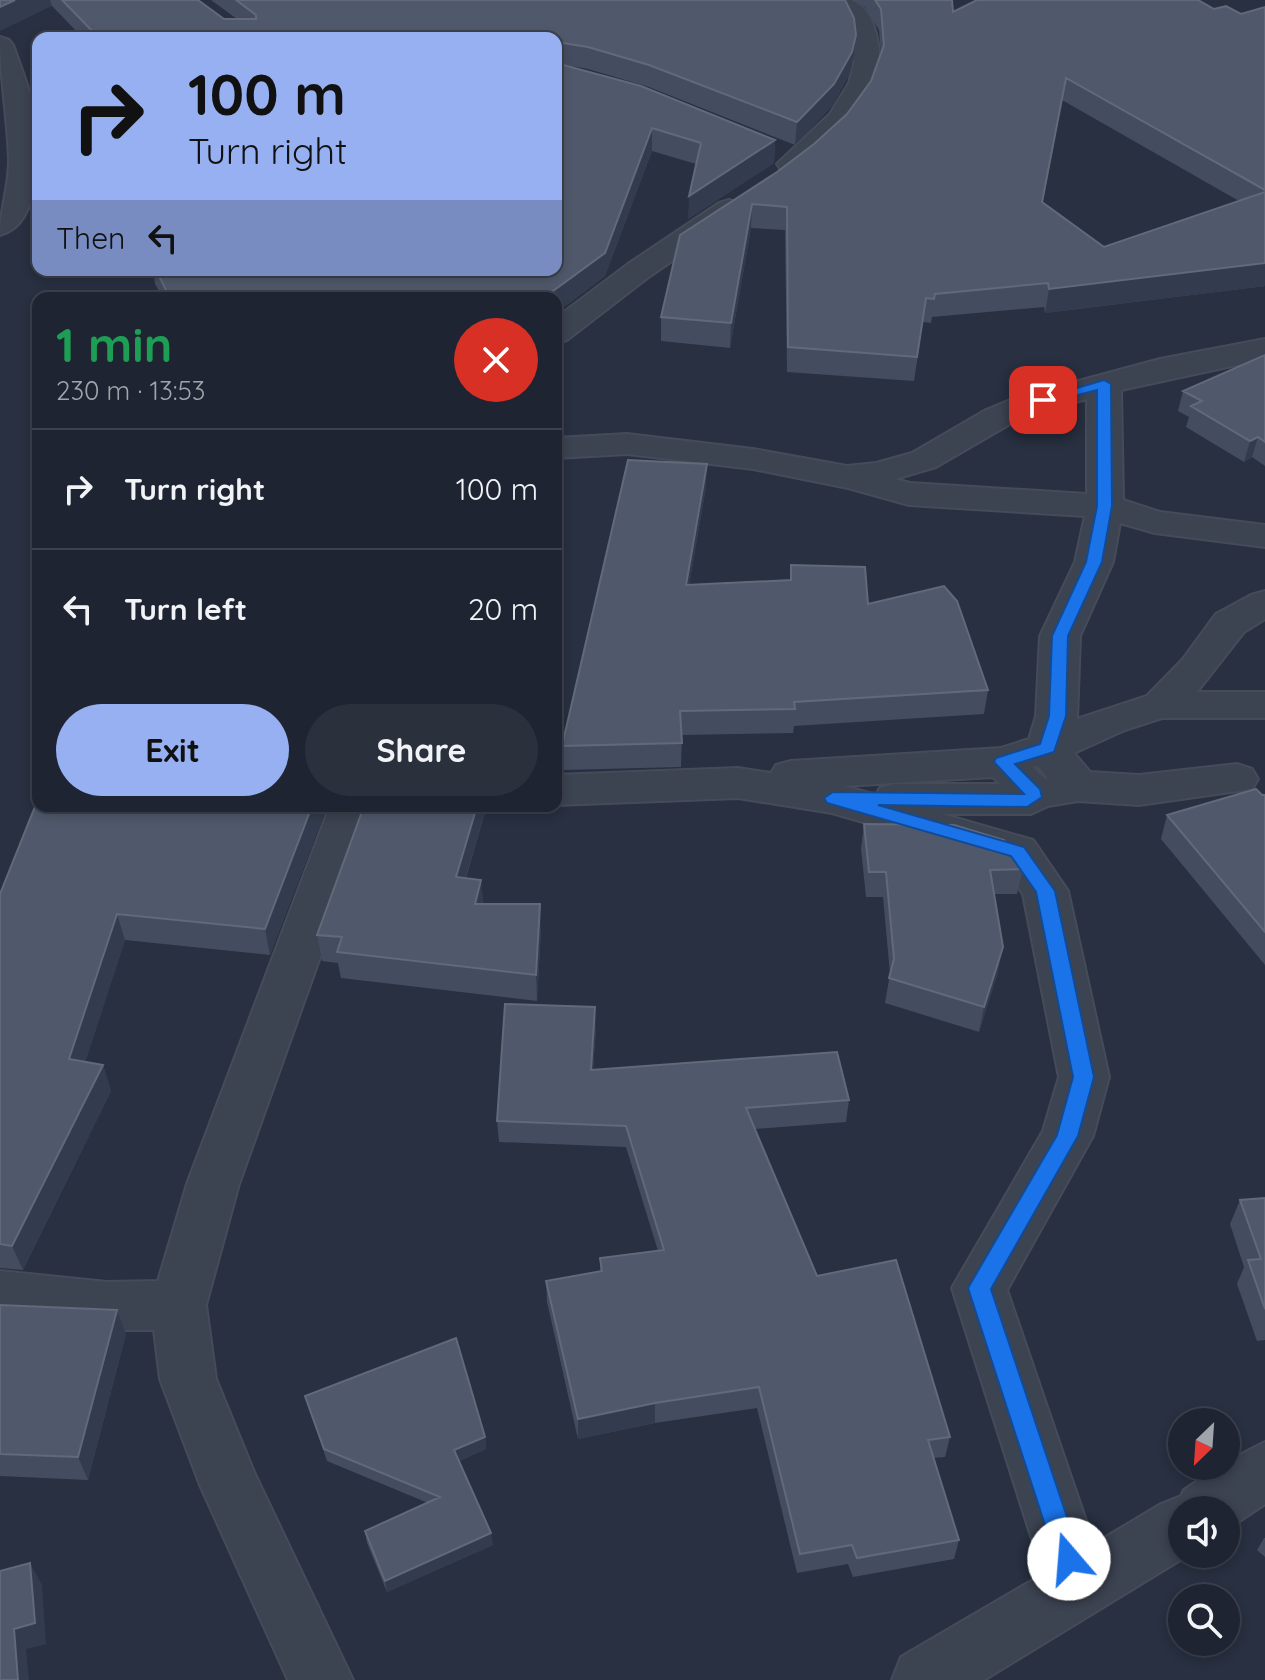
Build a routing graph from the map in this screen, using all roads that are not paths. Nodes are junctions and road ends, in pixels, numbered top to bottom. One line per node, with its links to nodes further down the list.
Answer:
1 (837, 0): 4 (street)
2 (0, 45): 7 (street)
3 (768, 148): 4 (street)
4 (798, 159): 5 (street)
5 (774, 177)
6 (750, 195): 8 (street)
7 (0, 226)
8 (562, 328)
9 (1265, 349): 10 (street)
10 (1104, 384): 12 (street); 13 (street)
11 (562, 448): 12 (street)
12 (847, 477): 13 (street)
13 (1105, 506): 14 (street); 20 (street)
14 (1265, 536)
15 (1265, 603): 16 (street)
16 (1197, 668): 17 (street); 19 (street)
17 (1161, 705): 18 (street); 19 (street)
18 (1265, 705)
19 (1110, 720): 20 (street)
20 (1047, 748): 21 (street); 24 (street)
21 (1003, 762): 23 (street); 26 (street)
22 (1237, 779): 24 (street)
23 (738, 783): 25 (street); 27 (street)
24 (1078, 786): 26 (street)
25 (562, 790)
26 (1033, 797): 27 (street)
27 (833, 798): 34 (street)
28 (350, 812): 30 (street)
29 (0, 1295): 30 (street)
30 (178, 1305): 35 (street)
31 (1265, 1470): 32 (street)
32 (1226, 1496)
33 (1168, 1533): 34 (street)
34 (1078, 1588): 36 (street)
35 (321, 1680)
36 (924, 1680)

